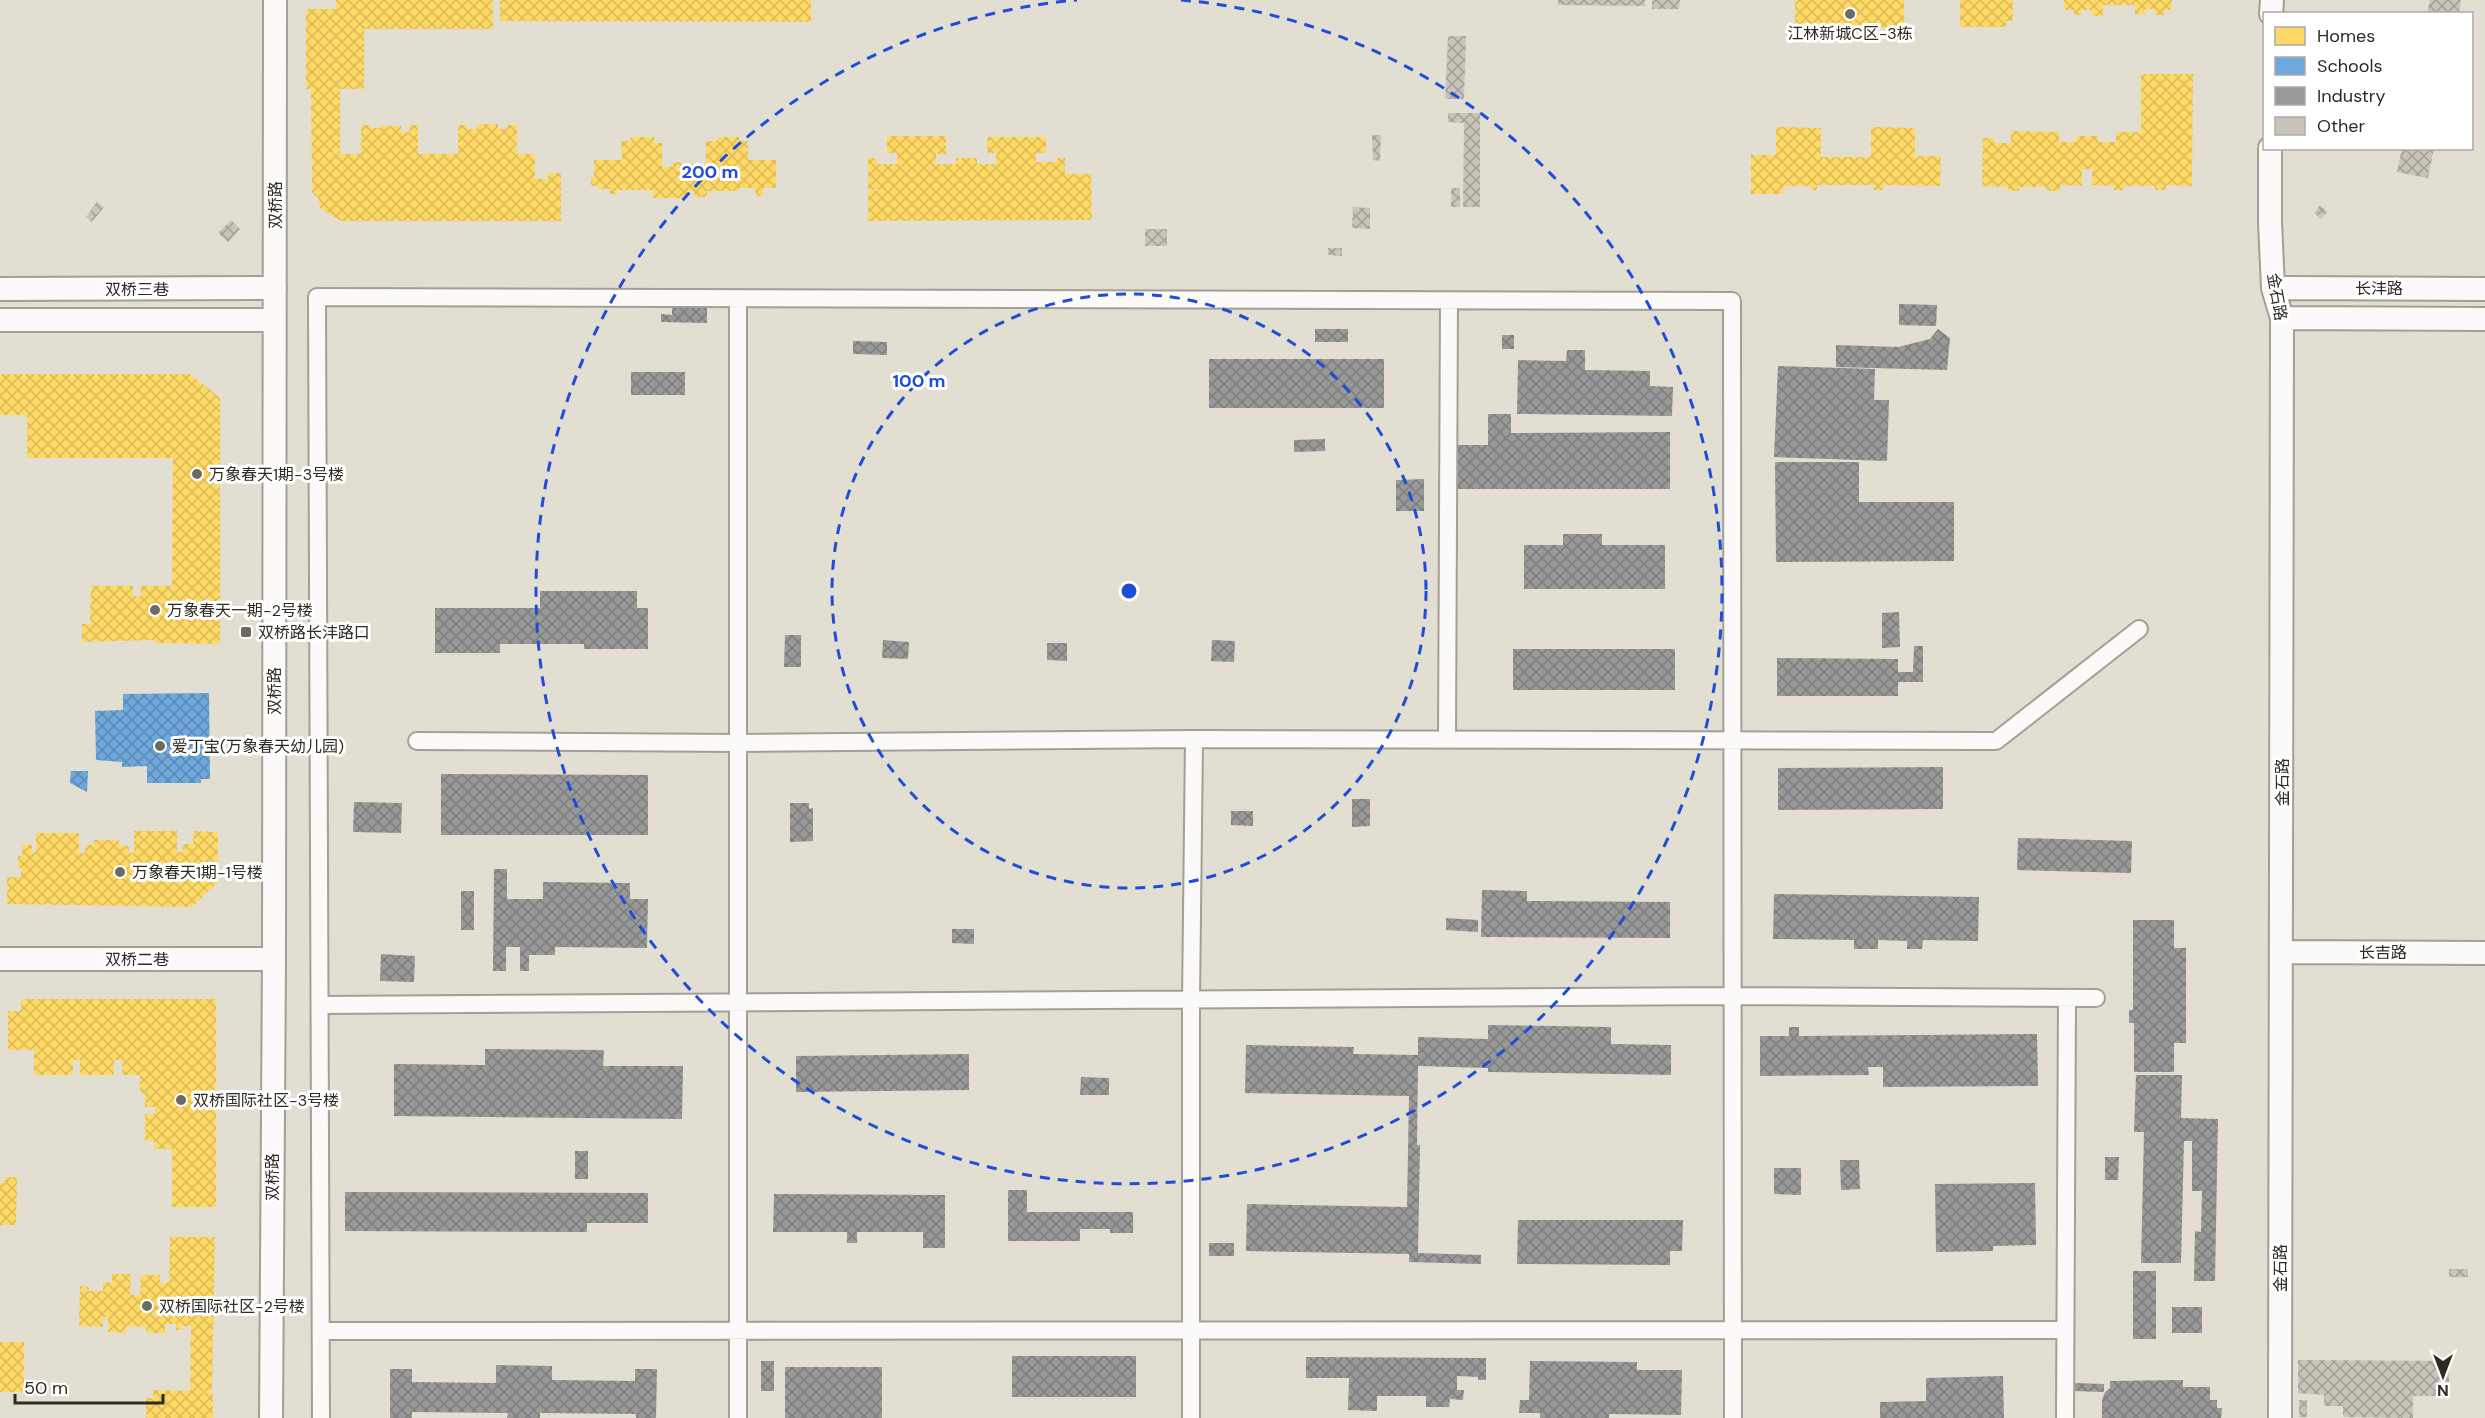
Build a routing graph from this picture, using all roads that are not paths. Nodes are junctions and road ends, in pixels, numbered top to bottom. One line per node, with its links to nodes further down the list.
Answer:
1 (274, 0): 3 (street, 双桥路)
2 (2270, 150): 4 (street, 金石路)
3 (274, 288): 5 (street, 双桥三巷); 12 (street, 双桥路)
4 (2273, 288): 6 (street, 长沣路); 9 (street, 金石路)
5 (0, 289)
6 (2485, 289)
7 (738, 299): 8 (street); 18 (street); 28 (street)
8 (1449, 301): 15 (street); 16 (street)
9 (2282, 318): 10 (street, 长沣路); 19 (street, 金石路)
10 (2485, 319)
11 (0, 320): 12 (street, 双桥三巷)
12 (274, 320): 22 (street, 双桥路)
13 (2139, 629): 16 (street)
14 (1194, 739): 15 (street); 18 (street); 26 (street)
15 (1447, 739): 16 (street)
16 (1734, 739): 23 (street)
17 (417, 741): 18 (street)
18 (738, 743): 27 (street)
19 (2281, 952): 20 (street, 长吉路); 40 (street, 金石路)
20 (2485, 952)
21 (0, 959): 22 (street, 双桥二巷)
22 (274, 959): 34 (street, 双桥路)
23 (1733, 996): 24 (street); 26 (street); 30 (street)
24 (2067, 998): 25 (street); 31 (street)
25 (2096, 998)
26 (1191, 1000): 27 (street); 29 (street)
27 (737, 1001): 28 (street); 33 (street)
28 (320, 1005): 32 (street)
29 (1191, 1330): 30 (street); 33 (street); 37 (street)
30 (1733, 1330): 31 (street); 38 (street)
31 (2065, 1330): 39 (street)
32 (322, 1331): 33 (street); 35 (street)
33 (737, 1332): 36 (street)
34 (271, 1418)
35 (321, 1418)
36 (738, 1418)
37 (1191, 1418)
38 (1732, 1418)
39 (2065, 1418)
40 (2280, 1418)

